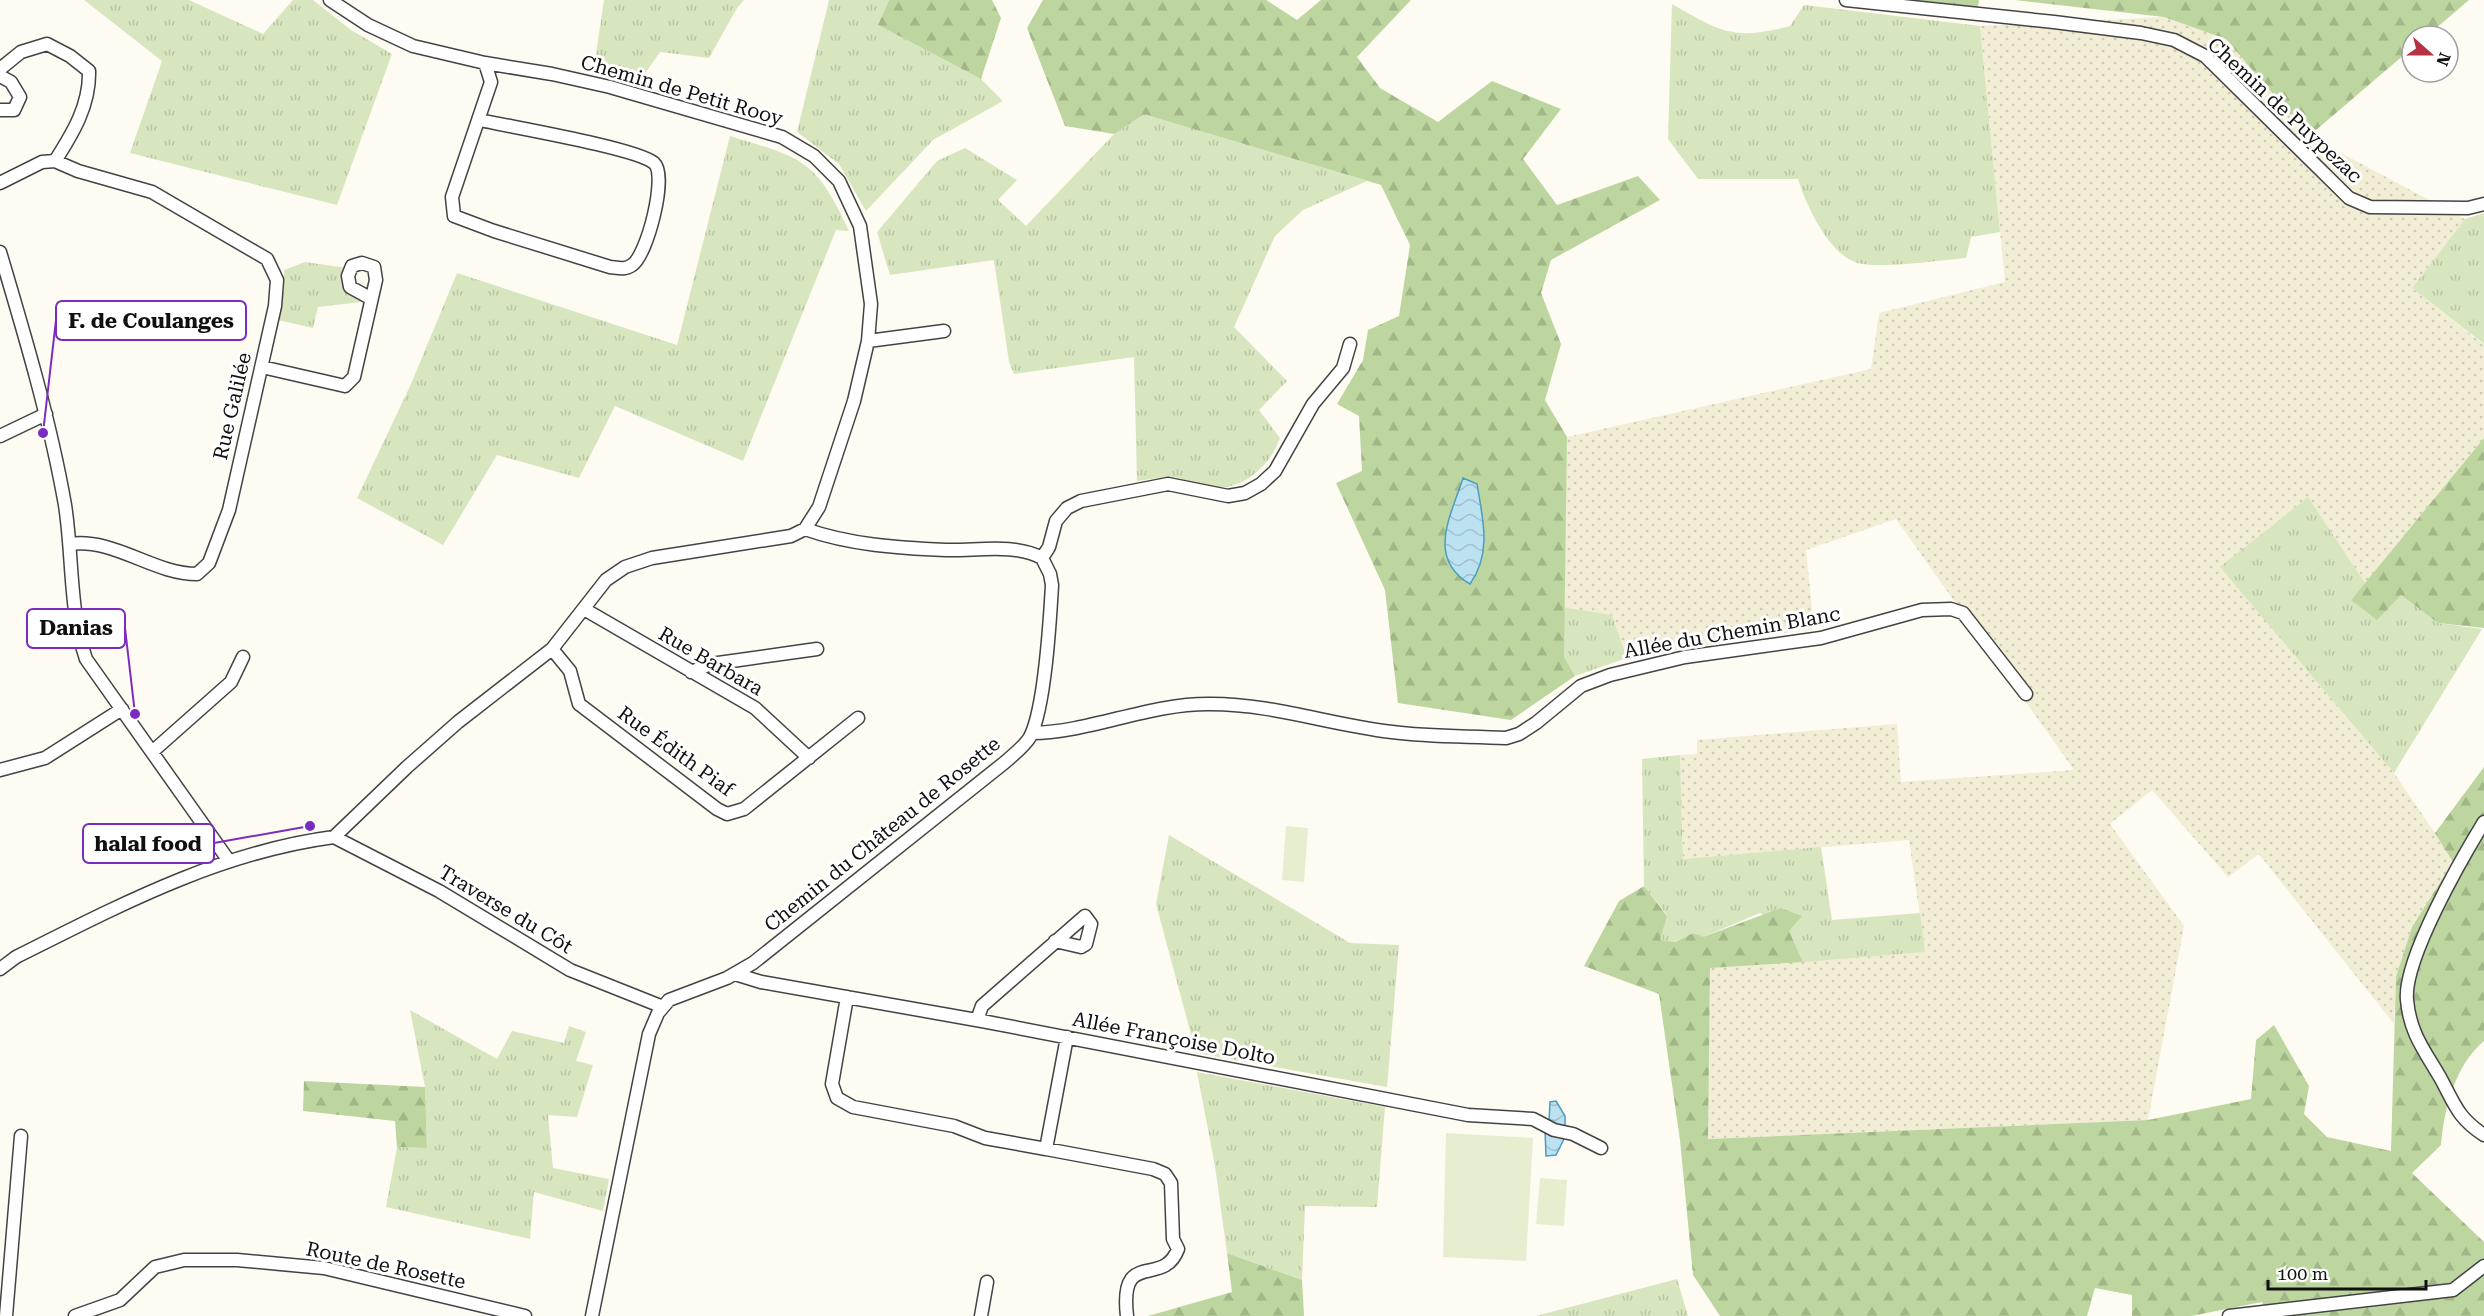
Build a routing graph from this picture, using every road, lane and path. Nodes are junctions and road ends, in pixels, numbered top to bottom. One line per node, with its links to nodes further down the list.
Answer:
1 (330, 0): 3 (street, Chemin de Petit Rooy)
2 (1846, 0): 10 (street, Chemin de Puypezac)
3 (485, 63): 7 (street); 14 (street, Chemin de Petit Rooy)
4 (0, 69): 8 (street)
5 (0, 76): 6 (street)
6 (0, 110)
7 (480, 120): 7 (street)
8 (55, 161): 9 (street); 16 (street, Rue Galilée)
9 (0, 183)
10 (2484, 204)
11 (0, 252): 17 (street)
12 (370, 298): 16 (street)
13 (944, 331): 14 (street)
14 (868, 341): 19 (street, Chemin de Petit Rooy)
15 (1350, 344): 21 (street)
16 (262, 367): 20 (street, Rue Galilée)
17 (46, 414): 18 (street); 20 (street)
18 (0, 436)
19 (805, 529): 21 (street); 22 (street)
20 (70, 544): 28 (street)
21 (1042, 558): 30 (street, Chemin du Château de Rosette)
22 (584, 609): 23 (street); 26 (street, Rue Barbara)
23 (552, 649): 32 (street, Rue Édith Piaf); 35 (street)
24 (818, 649): 26 (street)
25 (243, 657): 31 (street)
26 (691, 672): 32 (street, Rue Barbara)
27 (2026, 694): 30 (street, Allée du Chemin Blanc)
28 (122, 709): 31 (street); 33 (street)
29 (858, 718): 32 (street, Rue Édith Piaf)
30 (1032, 732): 39 (street, Chemin du Château de Rosette)
31 (152, 752): 36 (street)
32 (809, 758)
33 (0, 770)
34 (2484, 822): 44 (street)
35 (334, 837): 36 (street); 41 (street, Traverse du Côt)
36 (229, 861): 38 (street)
37 (1055, 941): 42 (street)
38 (0, 969)
39 (735, 974): 40 (street, Allée Françoise Dolto); 41 (street, Chemin du Château de Rosette)
40 (848, 996): 42 (street, Allée Françoise Dolto); 47 (street)
41 (663, 1007): 53 (street)
42 (977, 1020): 43 (street, Allée Françoise Dolto)
43 (1067, 1037): 46 (street, Allée Françoise Dolto); 47 (street)
44 (2484, 1135)
45 (21, 1136): 50 (street)
46 (1601, 1148)
47 (1046, 1149): 55 (street)
48 (2484, 1266): 56 (street)
49 (987, 1282): 54 (street)
50 (6, 1316)
51 (75, 1316): 52 (street, Route de Rosette)
52 (525, 1316)
53 (592, 1316)
54 (981, 1316)
55 (1127, 1316)
56 (2229, 1316)

